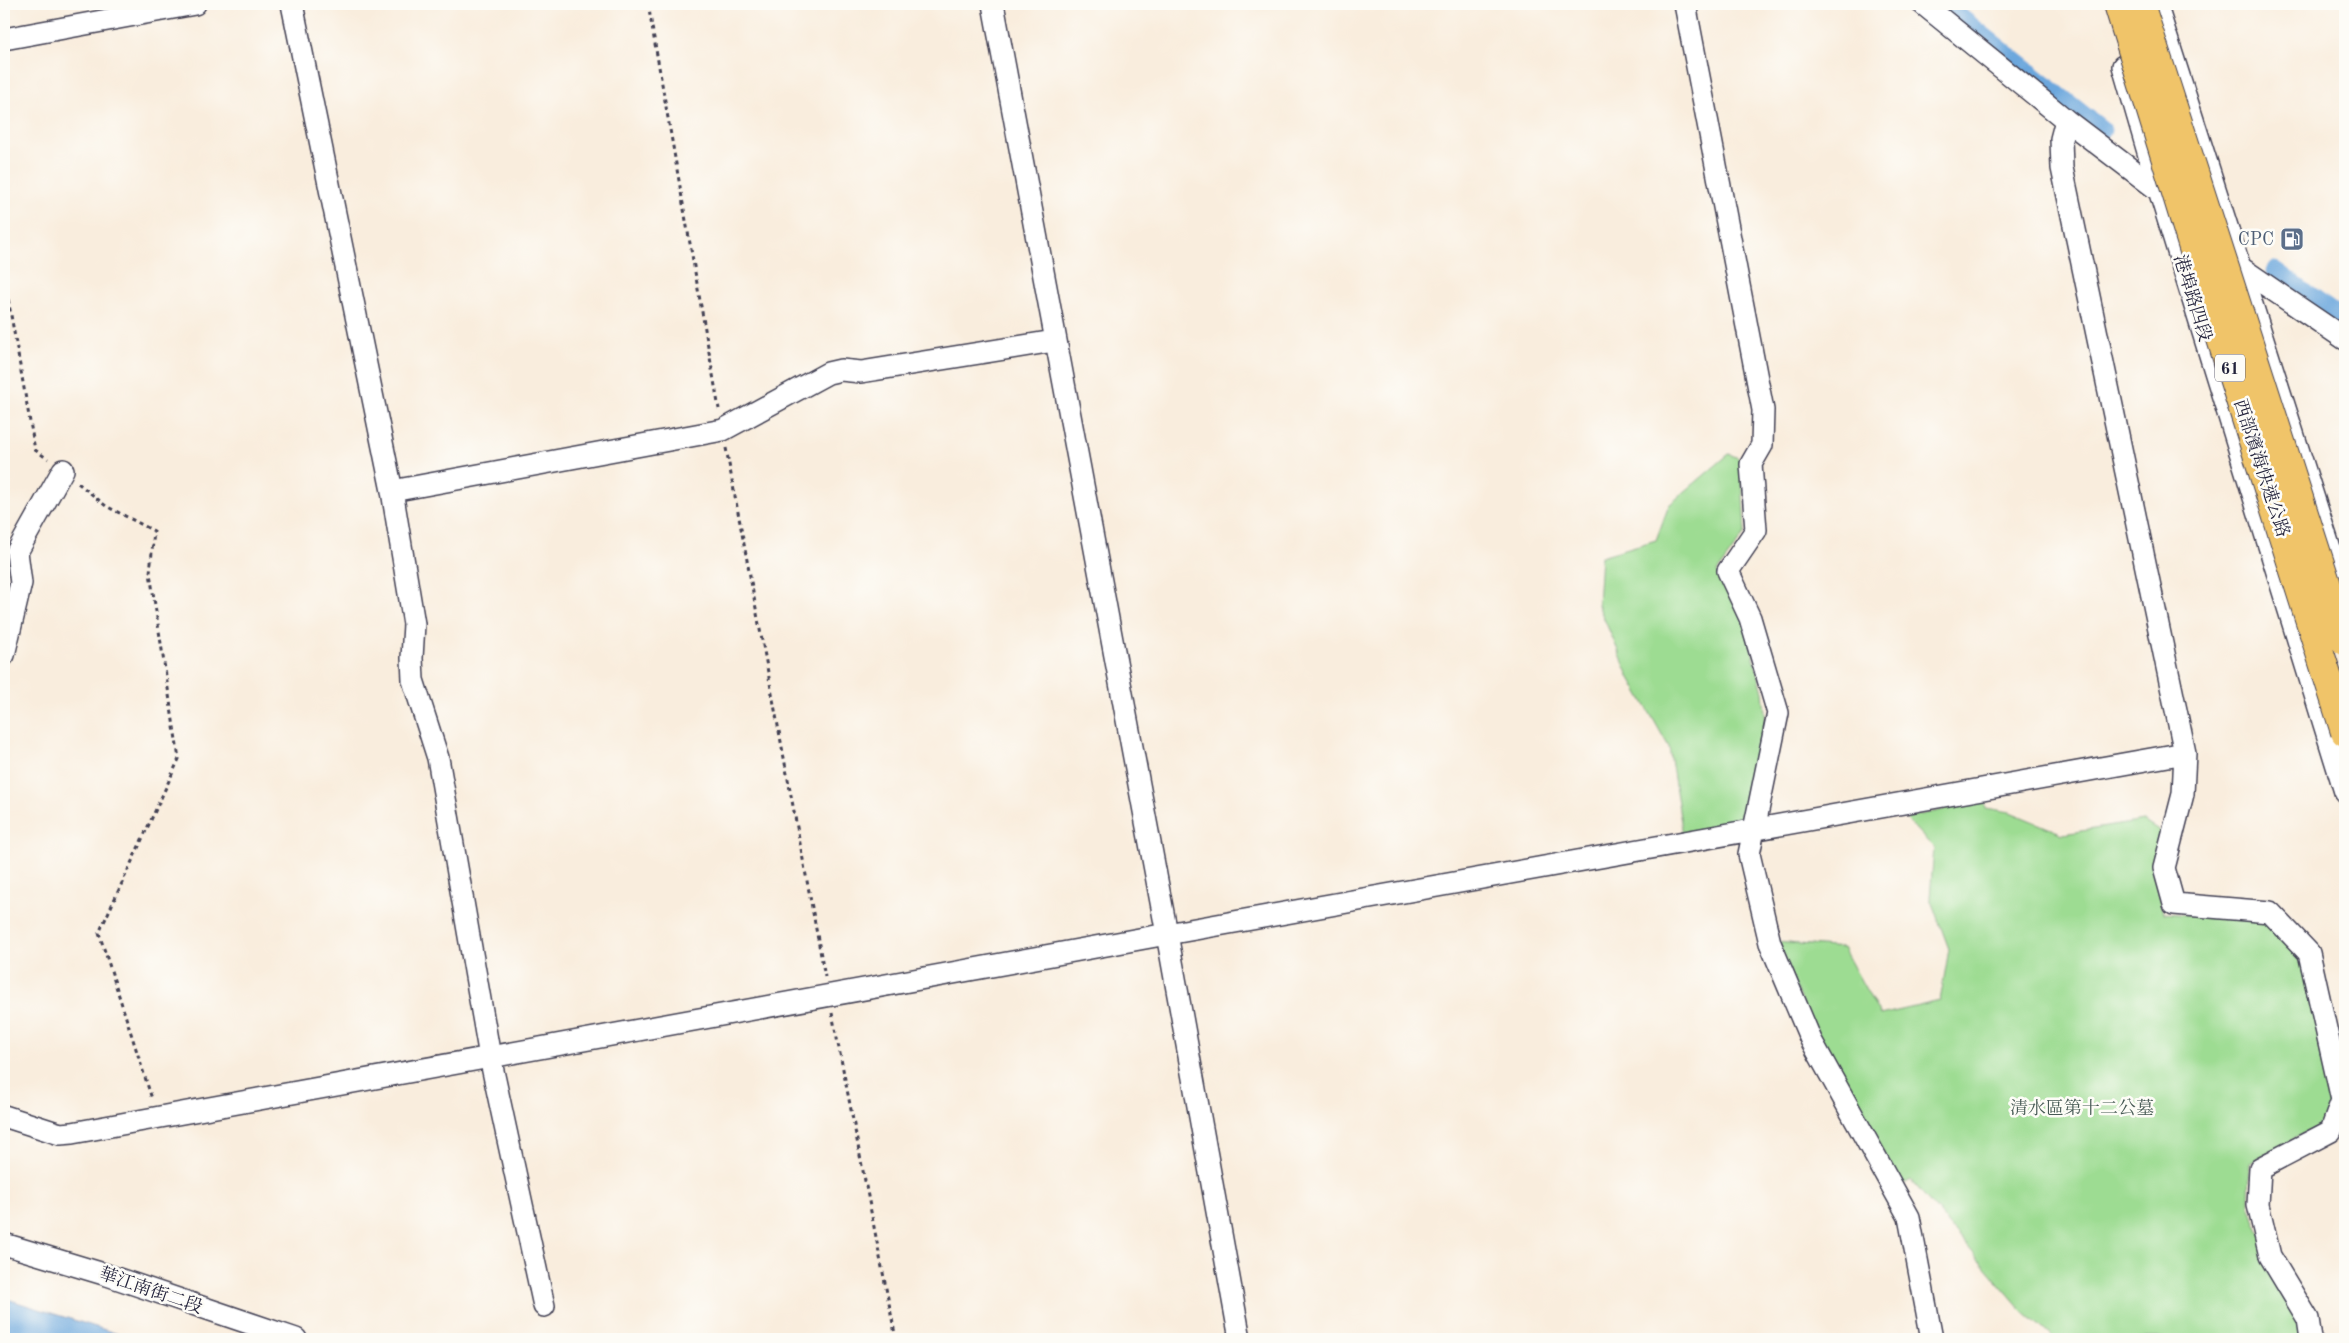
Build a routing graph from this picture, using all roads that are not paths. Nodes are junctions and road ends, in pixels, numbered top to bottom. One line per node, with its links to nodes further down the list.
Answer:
1 (195, 4): 10 (street)
2 (292, 4): 17 (street)
3 (993, 4): 15 (street)
4 (1685, 4): 24 (street)
5 (1923, 4): 11 (street)
6 (2105, 4): 12 (street, 港埠路四段)
7 (2118, 4): 21 (highway, 西部濱海快速公路 / 61, bridge)
8 (2140, 4): 19 (highway, 西部濱海快速公路 / 61, bridge)
9 (2156, 4): 13 (street)
10 (4, 39)
11 (2066, 120): 12 (street); 22 (street)
12 (2159, 190): 13 (street); 23 (street, 港埠路四段)
13 (2242, 270): 14 (street); 18 (street)
14 (2345, 339)
15 (1054, 341): 17 (street); 25 (street)
16 (63, 470): 20 (street)
17 (392, 491): 26 (street)
18 (2345, 596)
19 (2345, 641)
20 (4, 655)
21 (2345, 732)
22 (2185, 753): 24 (street); 33 (street)
23 (2345, 792)
24 (1754, 831): 25 (street); 32 (street)
25 (1167, 934): 26 (street); 31 (street)
26 (490, 1057): 27 (street); 29 (street)
27 (4, 1116)
28 (4, 1244): 30 (street, 華江南街二段)
29 (544, 1306)
30 (296, 1339)
31 (1240, 1339)
32 (1932, 1339)
33 (2311, 1339)

